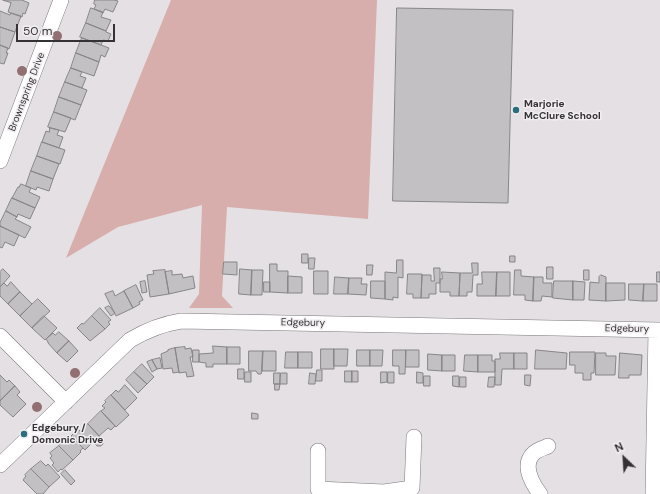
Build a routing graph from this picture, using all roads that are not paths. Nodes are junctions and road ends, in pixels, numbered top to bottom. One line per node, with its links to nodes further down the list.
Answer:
1 (62, 0): 2 (street, Brownspring Drive)
2 (0, 161)
3 (658, 330): 5 (street, Edgebury); 9 (street)
4 (0, 336): 5 (street)
5 (66, 402): 10 (street, Edgebury)
6 (414, 437): 11 (street)
7 (548, 446): 12 (street)
8 (318, 451): 11 (street)
9 (657, 457): 13 (street)
10 (0, 465)
11 (365, 493)
12 (540, 494)
13 (653, 494)

